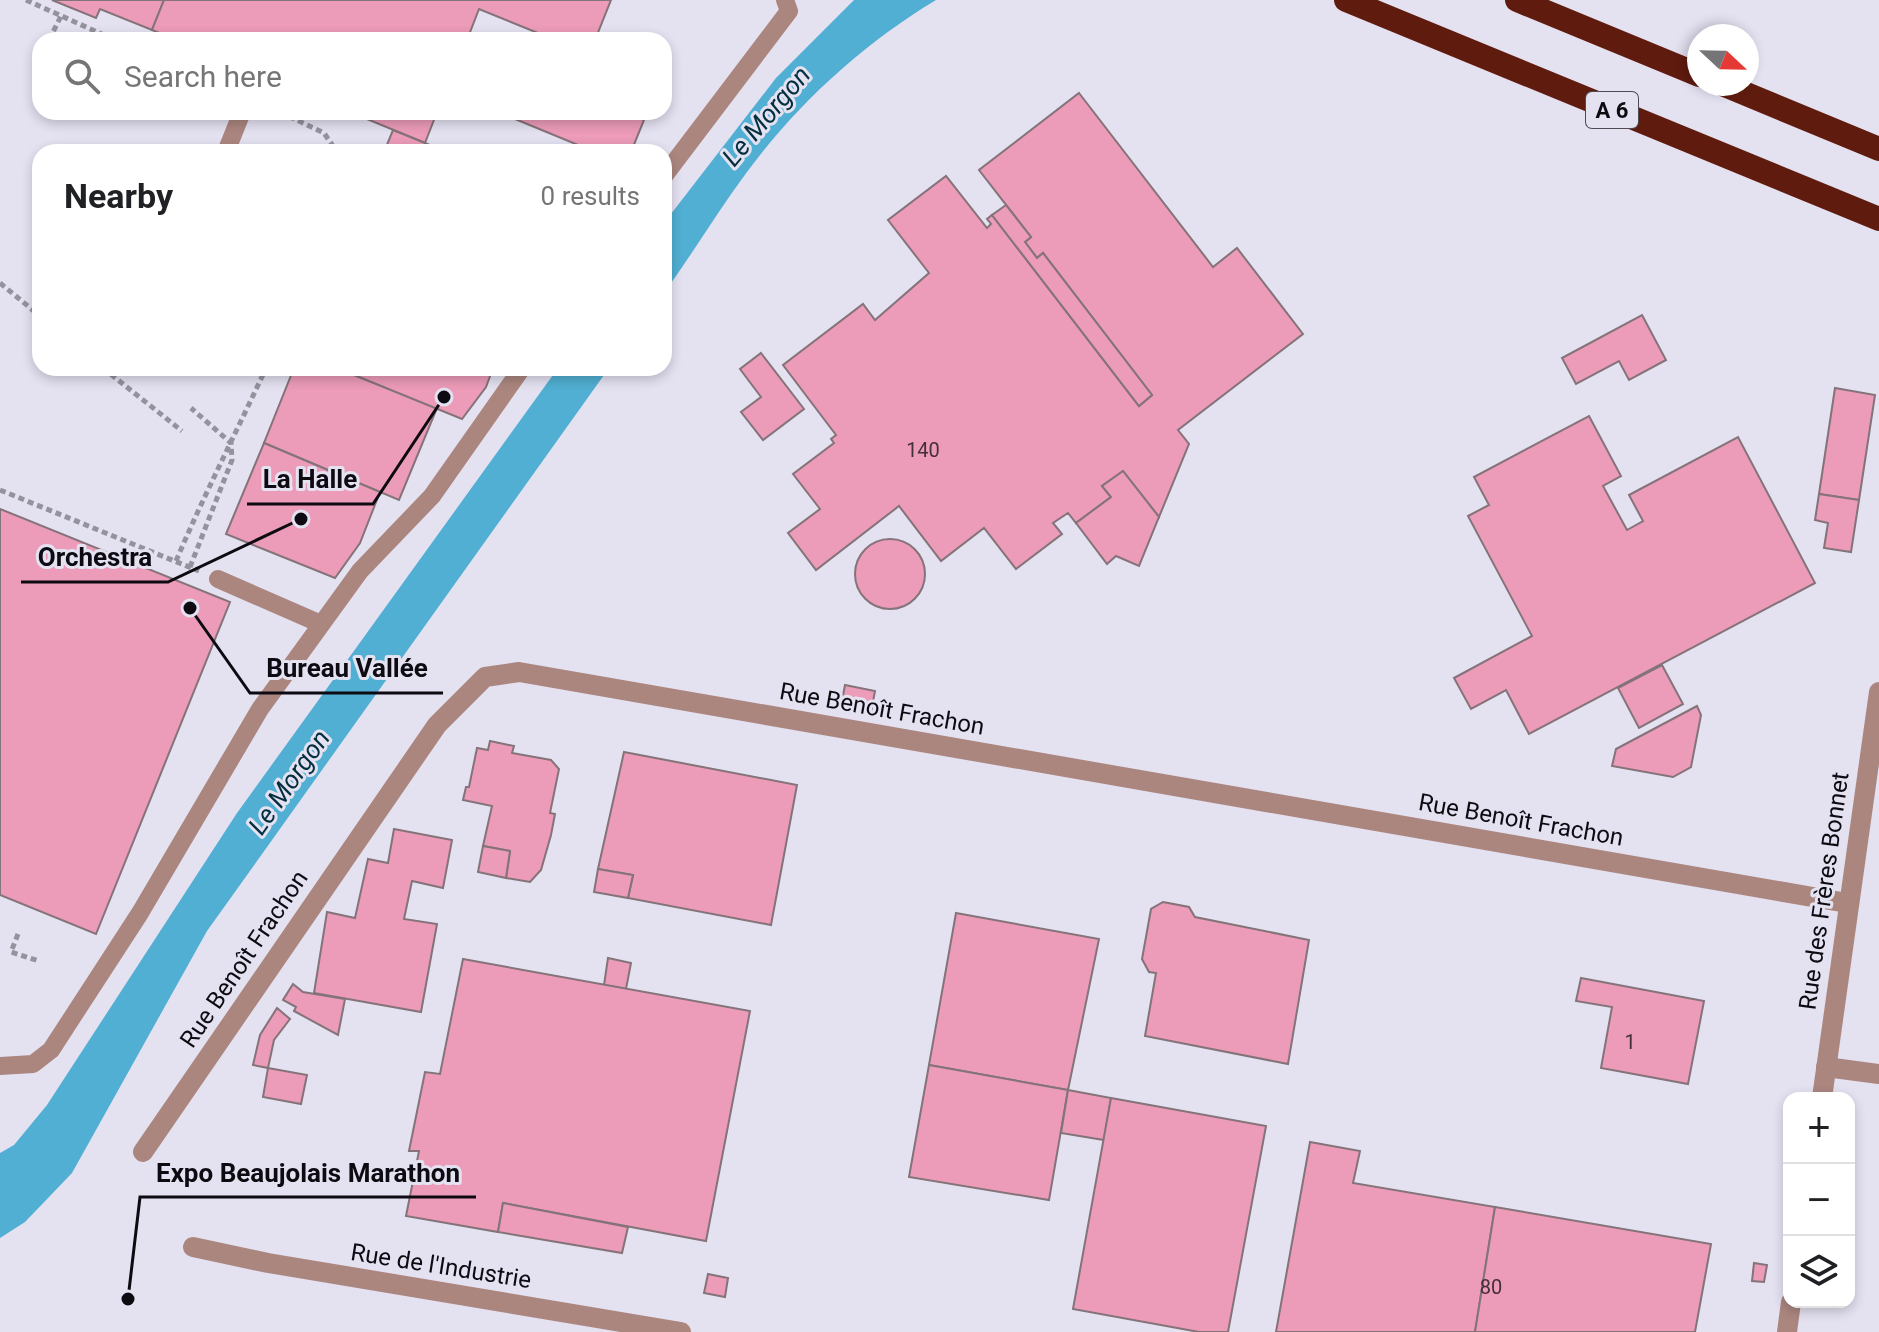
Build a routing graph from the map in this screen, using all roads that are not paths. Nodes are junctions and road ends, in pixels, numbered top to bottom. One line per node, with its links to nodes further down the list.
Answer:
1 (785, 0): 9 (lane)
2 (1346, 0): 10 (highway, A 6)
3 (1517, 0): 4 (highway)
4 (1687, 70)
5 (1751, 96): 8 (highway)
6 (239, 120): 7 (lane)
7 (229, 144)
8 (1879, 149)
9 (672, 165)
10 (1879, 219)
11 (516, 376): 13 (lane)
12 (218, 579): 13 (lane)
13 (321, 624): 16 (lane)
14 (1879, 692): 15 (street, Rue des Frères Bonnet)
15 (1847, 903): 17 (street, Rue des Frères Bonnet); 20 (street, Rue Benoît Frachon)
16 (0, 1066)
17 (1826, 1067): 18 (street); 19 (street, Rue des Frères Bonnet)
18 (1879, 1074)
19 (1823, 1092)
20 (143, 1152)
21 (193, 1247): 23 (street, Rue de l'Industrie)
22 (1790, 1308): 24 (street)
23 (681, 1332)
24 (1787, 1332)

